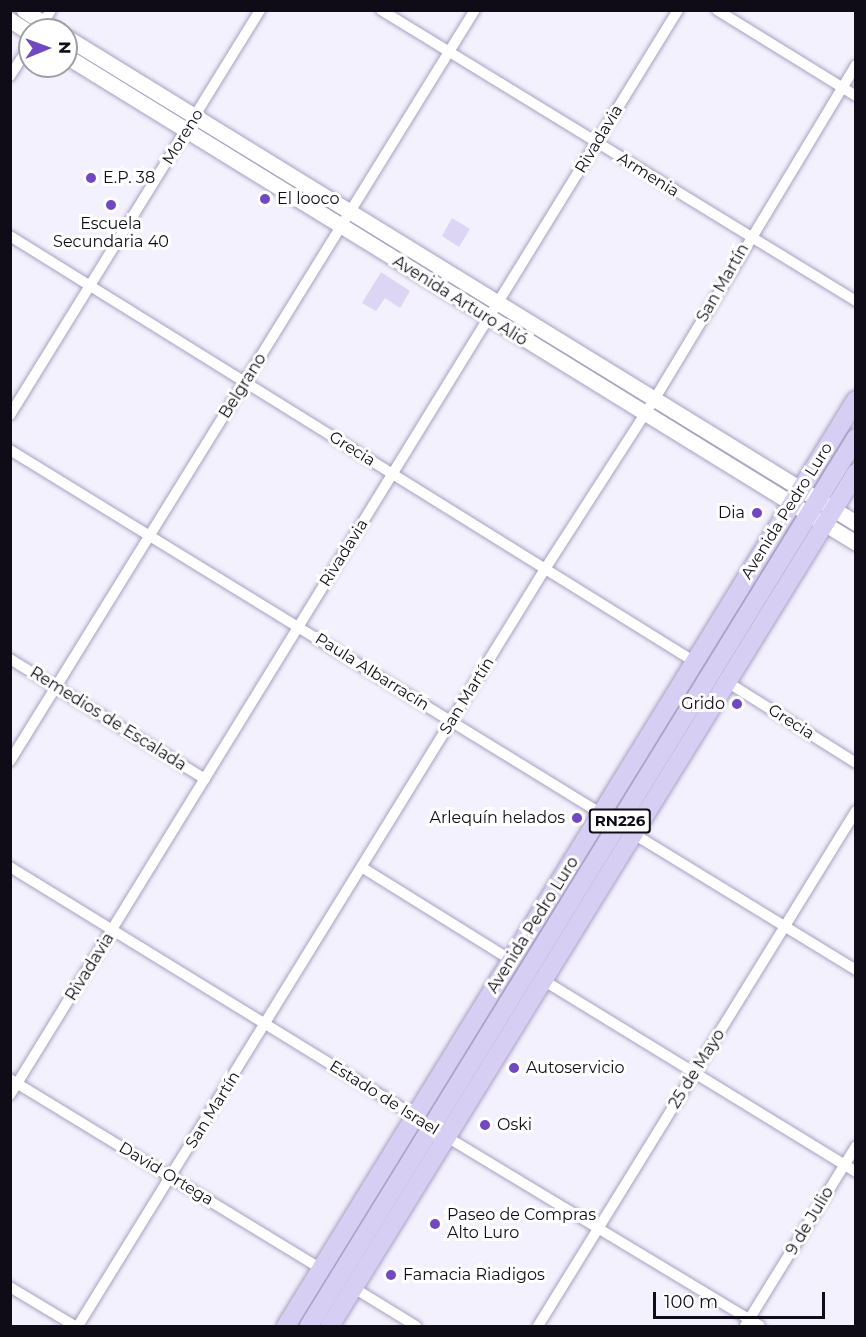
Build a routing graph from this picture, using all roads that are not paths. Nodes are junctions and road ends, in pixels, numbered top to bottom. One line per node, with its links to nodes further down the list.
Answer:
1 (24, 10): 7 (main road)
2 (260, 10): 14 (street, Moreno)
3 (381, 10): 9 (street, Armenia)
4 (475, 10): 9 (street, Belgrano)
5 (678, 10): 16 (street, Rivadavia)
6 (717, 10): 12 (street)
7 (37, 18)
8 (78, 45): 14 (main road, Avenida Arturo Alió)
9 (449, 53): 16 (street, Armenia); 17 (street, Belgrano)
10 (78, 64): 15 (main road, Avenida Arturo Alió)
11 (855, 65): 12 (street, San Martín)
12 (842, 87): 13 (street); 19 (street, San Martín)
13 (855, 96)
14 (196, 116): 15 (street, Moreno); 17 (main road, Avenida Arturo Alió)
15 (186, 132): 17 (main road, Avenida Arturo Alió); 20 (street, Moreno)
16 (596, 143): 19 (street, Armenia); 22 (street, Rivadavia)
17 (345, 220): 22 (main road, Avenida Arturo Alió); 23 (main road, Avenida Arturo Alió); 24 (street, Belgrano)
18 (10, 236): 20 (street, Grecia)
19 (750, 237): 21 (street, Armenia); 25 (street, San Martín)
20 (90, 285): 24 (street, Grecia); 28 (street, Moreno)
21 (855, 301)
22 (500, 306): 23 (street, Rivadavia); 25 (main road, Avenida Arturo Alió)
23 (490, 321): 27 (main road, Avenida Arturo Alió); 32 (street, Rivadavia)
24 (245, 382): 32 (street, Grecia); 37 (street, Belgrano)
25 (654, 400): 27 (street, San Martín); 33 (main road, Avenida Arturo Alió)
26 (855, 400): 33 (highway, Avenida Pedro Luro)
27 (645, 413): 33 (main road, Avenida Arturo Alió); 39 (street, San Martín)
28 (10, 415)
29 (855, 438): 34 (highway, Avenida Pedro Luro / RN226)
30 (10, 450): 37 (street, Paula Albarracín)
31 (855, 473): 35 (highway)
32 (393, 474): 39 (street, Grecia); 40 (street, Rivadavia)
33 (796, 496): 34 (main road, Avenida Arturo Alió); 42 (highway, Avenida Pedro Luro)
34 (813, 507): 35 (main road, Avenida Arturo Alió); 51 (highway, Avenida Pedro Luro / RN226)
35 (829, 516): 36 (main road, Avenida Arturo Alió); 38 (main road, Avenida Arturo Alió); 43 (highway)
36 (855, 523)
37 (150, 536): 40 (street, Paula Albarracín); 44 (street, Belgrano)
38 (855, 543)
39 (545, 569): 42 (street, Grecia); 45 (street, San Martín)
40 (299, 627): 45 (street, Paula Albarracín); 48 (street, Rivadavia)
41 (10, 659): 44 (street, Remedios de Escalada)
42 (695, 662): 50 (highway, Avenida Pedro Luro)
43 (727, 682): 47 (street, Grecia); 52 (highway)
44 (56, 687): 46 (street, Belgrano); 48 (street, Remedios de Escalada)
45 (451, 721): 50 (street, Paula Albarracín); 54 (street, San Martín)
46 (10, 761)
47 (855, 763)
48 (205, 779): 56 (street, Rivadavia)
49 (855, 811): 55 (street, 25 de Mayo)
50 (601, 814): 51 (street, Paula Albarracín); 57 (highway, Avenida Pedro Luro)
51 (618, 824): 52 (street, Paula Albarracín); 65 (highway, Avenida Pedro Luro / RN226)
52 (633, 834): 55 (street, Paula Albarracín); 59 (highway)
53 (10, 867): 56 (street, Estado de Israel)
54 (363, 868): 57 (street); 60 (street, San Martín)
55 (784, 926): 58 (street, Paula Albarracín); 61 (street, 25 de Mayo)
56 (112, 930): 60 (street, Estado de Israel); 62 (street, Rivadavia)
57 (511, 960): 64 (highway, Avenida Pedro Luro)
58 (855, 970)
59 (543, 980): 61 (street); 66 (highway)
60 (266, 1024): 64 (street, Estado de Israel); 70 (street, San Martín)
61 (694, 1073): 68 (street); 71 (street, 25 de Mayo)
62 (14, 1082): 63 (street, Rivadavia); 70 (street, David Ortega)
63 (10, 1095)
64 (415, 1117): 65 (street, Estado de Israel); 72 (highway, Avenida Pedro Luro)
65 (431, 1127): 66 (street, Estado de Israel); 78 (highway, Avenida Pedro Luro / RN226)
66 (447, 1137): 71 (street, Estado de Israel); 74 (highway)
67 (855, 1146): 68 (street, 9 de Julio)
68 (844, 1165): 69 (street); 75 (street, 9 de Julio)
69 (855, 1172)
70 (171, 1177): 72 (street, David Ortega); 76 (street, San Martín)
71 (597, 1230): 75 (street, Estado de Israel); 81 (street, 25 de Mayo)
72 (321, 1269): 77 (highway, Avenida Pedro Luro)
73 (10, 1287): 76 (street)
74 (354, 1288): 79 (highway); 80 (street)
75 (747, 1323): 82 (street, Estado de Israel)
76 (77, 1326)
77 (286, 1326)
78 (309, 1326)
79 (330, 1326)
80 (416, 1326)
81 (538, 1326)
82 (760, 1326)

